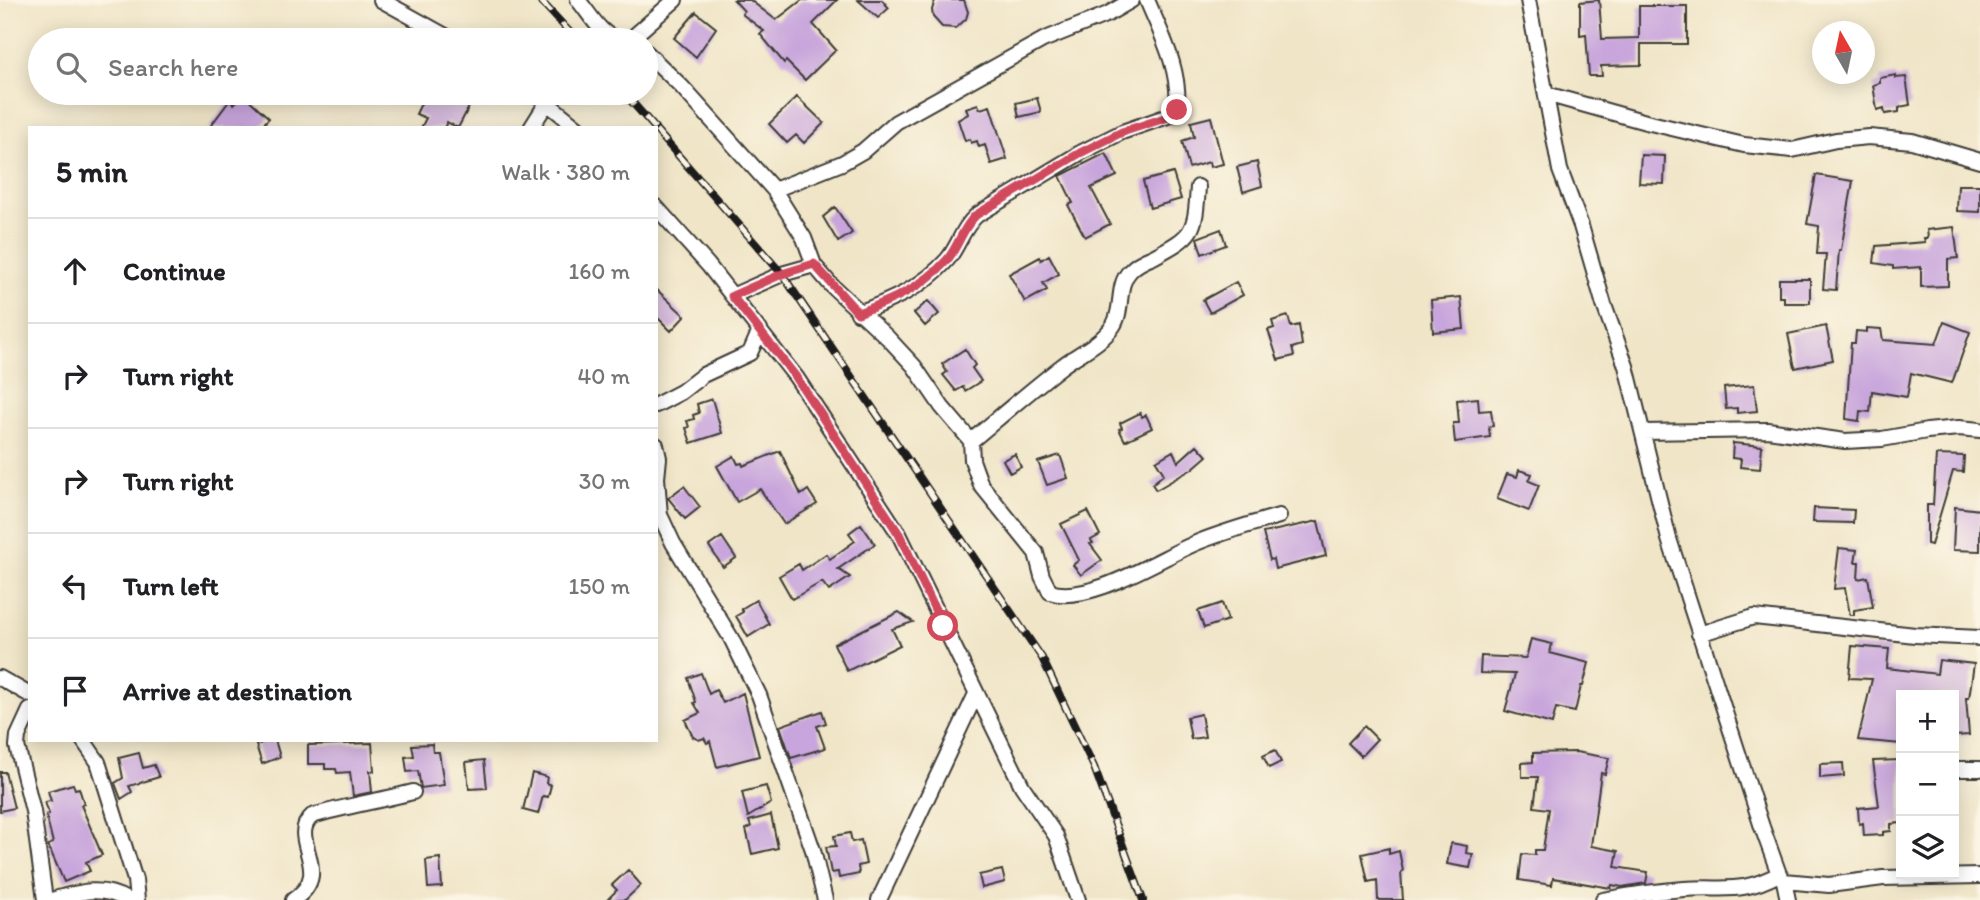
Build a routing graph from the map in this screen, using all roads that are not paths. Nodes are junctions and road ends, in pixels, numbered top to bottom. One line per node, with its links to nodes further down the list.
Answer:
1 (381, 0): 7 (street)
2 (578, 0): 9 (street)
3 (675, 0): 10 (street)
4 (1132, 0): 19 (street)
5 (1146, 0): 23 (street)
6 (1528, 0): 12 (street)
7 (406, 5): 8 (street)
8 (437, 28)
9 (600, 28)
10 (641, 28)
11 (658, 64): 19 (street)
12 (1546, 94): 17 (street); 27 (street)
13 (546, 105): 15 (street)
14 (551, 105): 16 (street)
15 (532, 126)
16 (576, 126)
17 (1980, 161)
18 (1198, 187): 28 (street)
19 (774, 190): 21 (street)
20 (658, 209): 22 (street)
21 (814, 264): 22 (street); 23 (street)
22 (732, 296): 24 (street)
23 (858, 313): 28 (street)
24 (760, 330): 25 (street); 35 (street)
25 (658, 404)
26 (1980, 430): 27 (street)
27 (1643, 432): 31 (street)
28 (971, 441): 30 (street)
29 (658, 490): 48 (street)
30 (1279, 516)
31 (1699, 634): 32 (street); 42 (street)
32 (1980, 638)
33 (0, 678): 34 (street)
34 (28, 694)
35 (976, 694): 49 (street); 50 (street)
36 (28, 714): 43 (street)
37 (84, 742): 46 (street)
38 (1959, 769): 39 (street)
39 (1980, 769)
40 (413, 792): 47 (street)
41 (1980, 876): 42 (street)
42 (1782, 877): 51 (street); 52 (street)
43 (45, 900)
44 (52, 900): 45 (street)
45 (128, 900)
46 (137, 900)
47 (293, 900)
48 (825, 900)
49 (879, 900)
50 (1078, 900)
51 (1603, 900)
52 (1788, 900)

